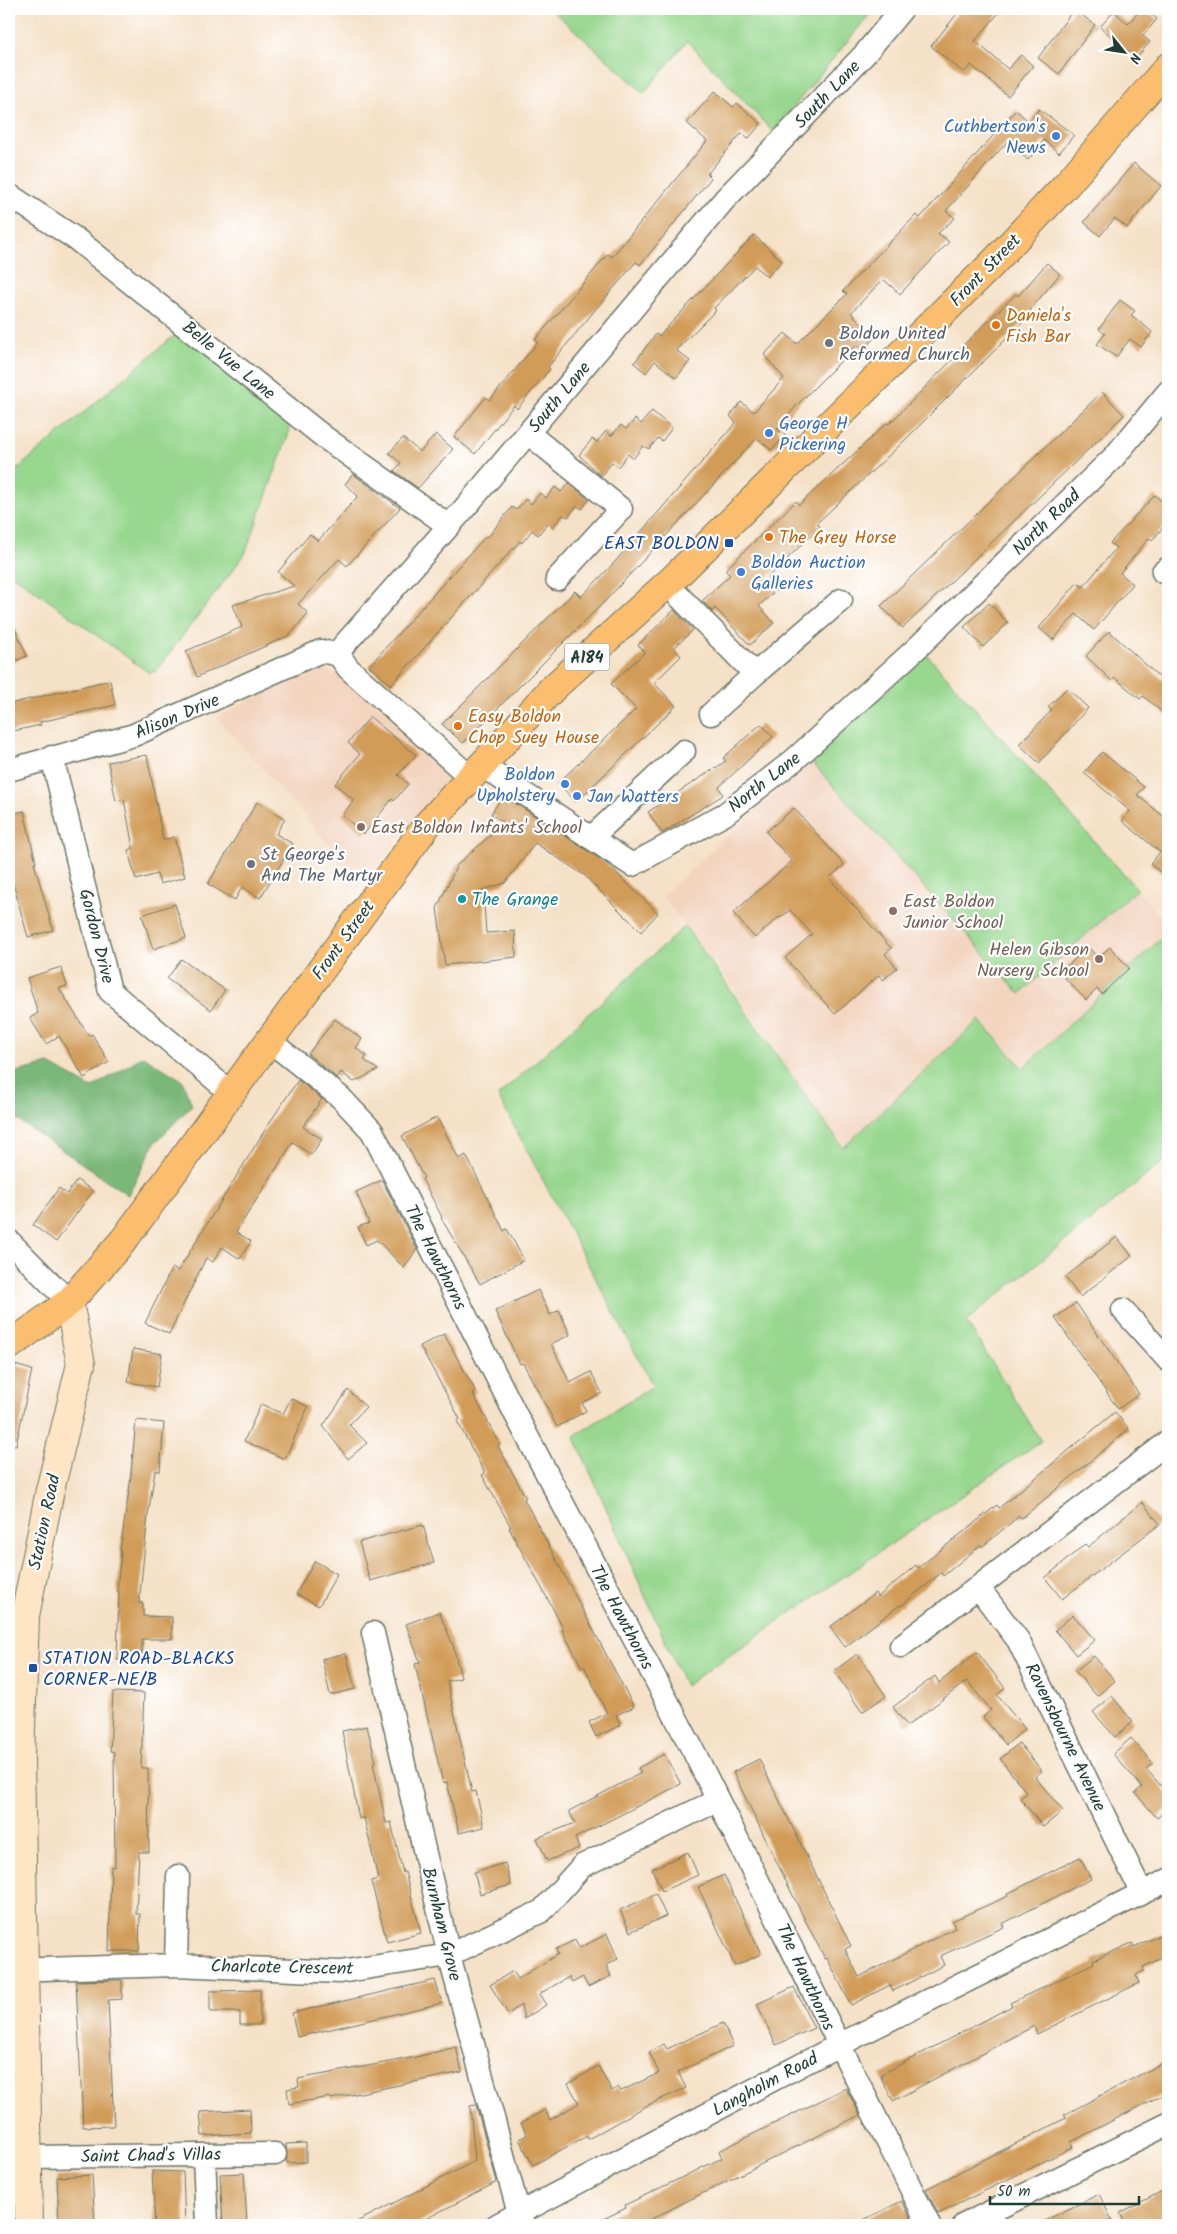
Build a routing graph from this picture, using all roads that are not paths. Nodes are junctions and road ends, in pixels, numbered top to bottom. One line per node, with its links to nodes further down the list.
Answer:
1 (902, 9): 5 (street, South Lane)
2 (1168, 67): 8 (main road, Front Street / A184)
3 (9, 195): 6 (street, Belle Vue Lane)
4 (1168, 392): 10 (street, North Road)
5 (528, 433): 6 (street, South Lane); 7 (street)
6 (449, 526): 11 (street, South Lane)
7 (557, 579)
8 (667, 584): 12 (street); 17 (main road, Front Street / A184)
9 (841, 600): 12 (street)
10 (918, 647): 18 (street, North Lane)
11 (339, 655): 15 (street, Alison Drive); 17 (street)
12 (756, 674): 13 (street)
13 (712, 714)
14 (684, 751): 18 (street)
15 (52, 757): 16 (street, Alison Drive); 20 (street, Gordon Drive)
16 (9, 770)
17 (476, 771): 18 (street); 19 (main road, Front Street / A184)
18 (591, 838)
19 (271, 1042): 20 (main road, Front Street / A184); 30 (street, The Hawthorns)
20 (231, 1093): 22 (main road, Front Street / A184)
21 (9, 1241): 22 (street)
22 (69, 1302): 24 (main road, A184); 36 (main road, Station Road)
23 (1123, 1310): 25 (street)
24 (9, 1346)
25 (1168, 1360)
26 (1168, 1442): 27 (street)
27 (978, 1587): 29 (street); 33 (street, Ravensbourne Avenue)
28 (373, 1632): 34 (street, Burnham Grove)
29 (901, 1646)
30 (718, 1800): 34 (street, Charlcote Crescent); 37 (street, The Hawthorns)
31 (178, 1876): 35 (street)
32 (1168, 1880): 33 (street, Langholm Road)
33 (1142, 1893): 37 (street, Langholm Road)
34 (449, 1955): 35 (street, Charlcote Crescent); 42 (street, Burnham Grove)
35 (176, 1965): 36 (street, Charlcote Crescent)
36 (16, 1969): 41 (main road, Station Road)
37 (839, 2045): 42 (street, Langholm Road); 46 (street, The Hawthorns)
38 (1168, 2124): 47 (street)
39 (204, 2154): 40 (street, Saint Chad's Villas); 41 (street, Saint Chad's Villas); 44 (street)
40 (275, 2154)
41 (27, 2157): 43 (main road, Station Road)
42 (519, 2214): 45 (street, Langholm Road)
43 (29, 2225)
44 (207, 2225)
45 (497, 2225)
46 (929, 2225)
47 (964, 2225)

